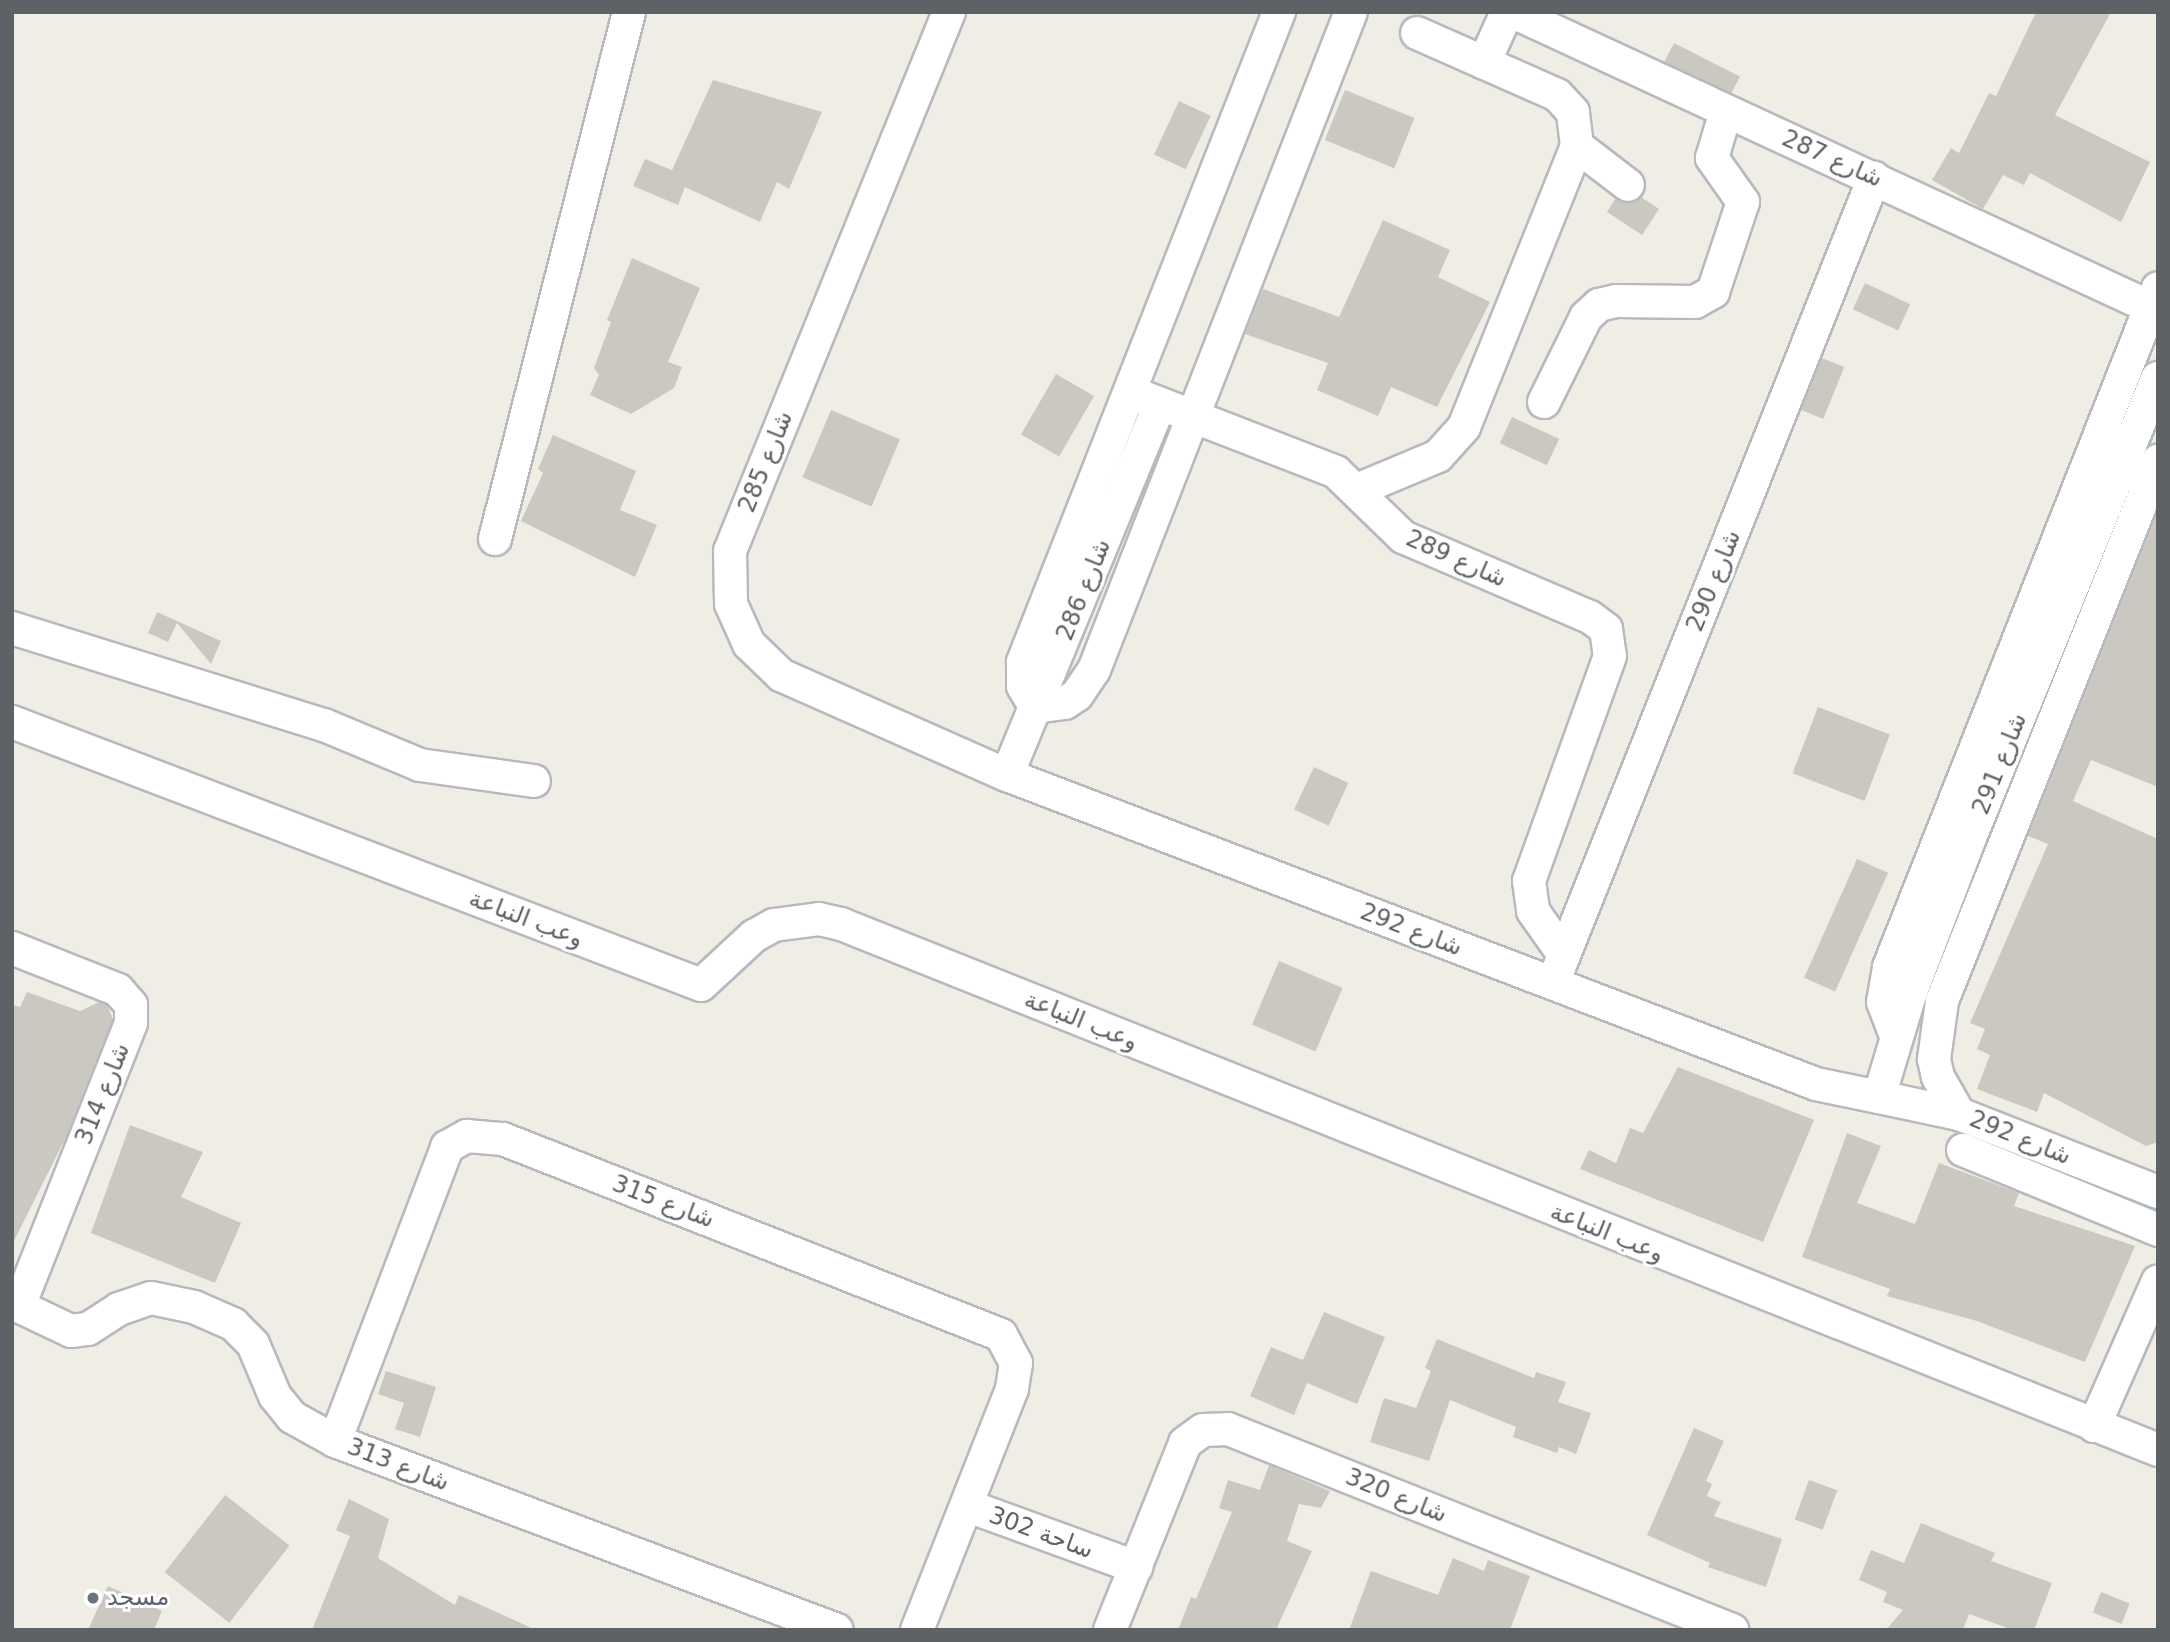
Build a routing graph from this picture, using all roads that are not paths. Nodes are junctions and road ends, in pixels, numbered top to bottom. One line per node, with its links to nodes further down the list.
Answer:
1 (629, 12): 24 (street)
2 (949, 12): 30 (street, شارع 285)
3 (1279, 12): 16 (street)
4 (1351, 12): 19 (street)
5 (1507, 12): 8 (street)
6 (1513, 12): 9 (street, شارع 287)
7 (1417, 33): 8 (street)
8 (1484, 63): 10 (street)
9 (1726, 111): 11 (street, شارع 287); 17 (street)
10 (1577, 146): 12 (street); 21 (street)
11 (1874, 178): 13 (street, شارع 287); 33 (street, شارع 290)
12 (1628, 185)
13 (2154, 298): 14 (street)
14 (2148, 343): 22 (street)
15 (2158, 378): 23 (street, شارع 291)
16 (1130, 392): 18 (street, شارع 289); 27 (street)
17 (1544, 402)
18 (1160, 404): 19 (street, شارع 289); 27 (street, شارع 286)
19 (1191, 416): 21 (street, شارع 289); 27 (street)
20 (2158, 461): 25 (street)
21 (1357, 491): 33 (street, شارع 289)
22 (2073, 502): 23 (street); 29 (street)
23 (2097, 525): 25 (street); 29 (street, شارع 291)
24 (495, 539)
25 (2123, 548): 36 (street)
26 (12, 628): 31 (street)
27 (1035, 707): 30 (street, شارع 286)
28 (12, 722): 42 (street, وعب النباعة)
29 (1988, 756): 35 (street, شارع 291)
30 (1007, 775): 34 (street, شارع 292)
31 (534, 781)
32 (12, 948): 41 (street, شارع 314)
33 (1564, 955): 34 (street, شارع 290)
34 (1552, 985): 35 (street, شارع 292)
35 (1879, 1097): 36 (street, شارع 292)
36 (1959, 1114): 38 (street, شارع 292)
37 (1963, 1150): 39 (street, شارع 292)
38 (2158, 1192)
39 (2158, 1230)
40 (2158, 1281): 42 (street)
41 (15, 1305): 43 (street, شارع 313)
42 (2094, 1426): 44 (street, وعب النباعة)
43 (335, 1441): 45 (street, شارع 315); 47 (street, شارع 313)
44 (2158, 1450)
45 (968, 1506): 46 (street, ساحة 302); 48 (street, ساحة 302)
46 (1136, 1567): 49 (street); 50 (street, شارع 320)
47 (837, 1630)
48 (917, 1630)
49 (1110, 1630)
50 (1732, 1630)

